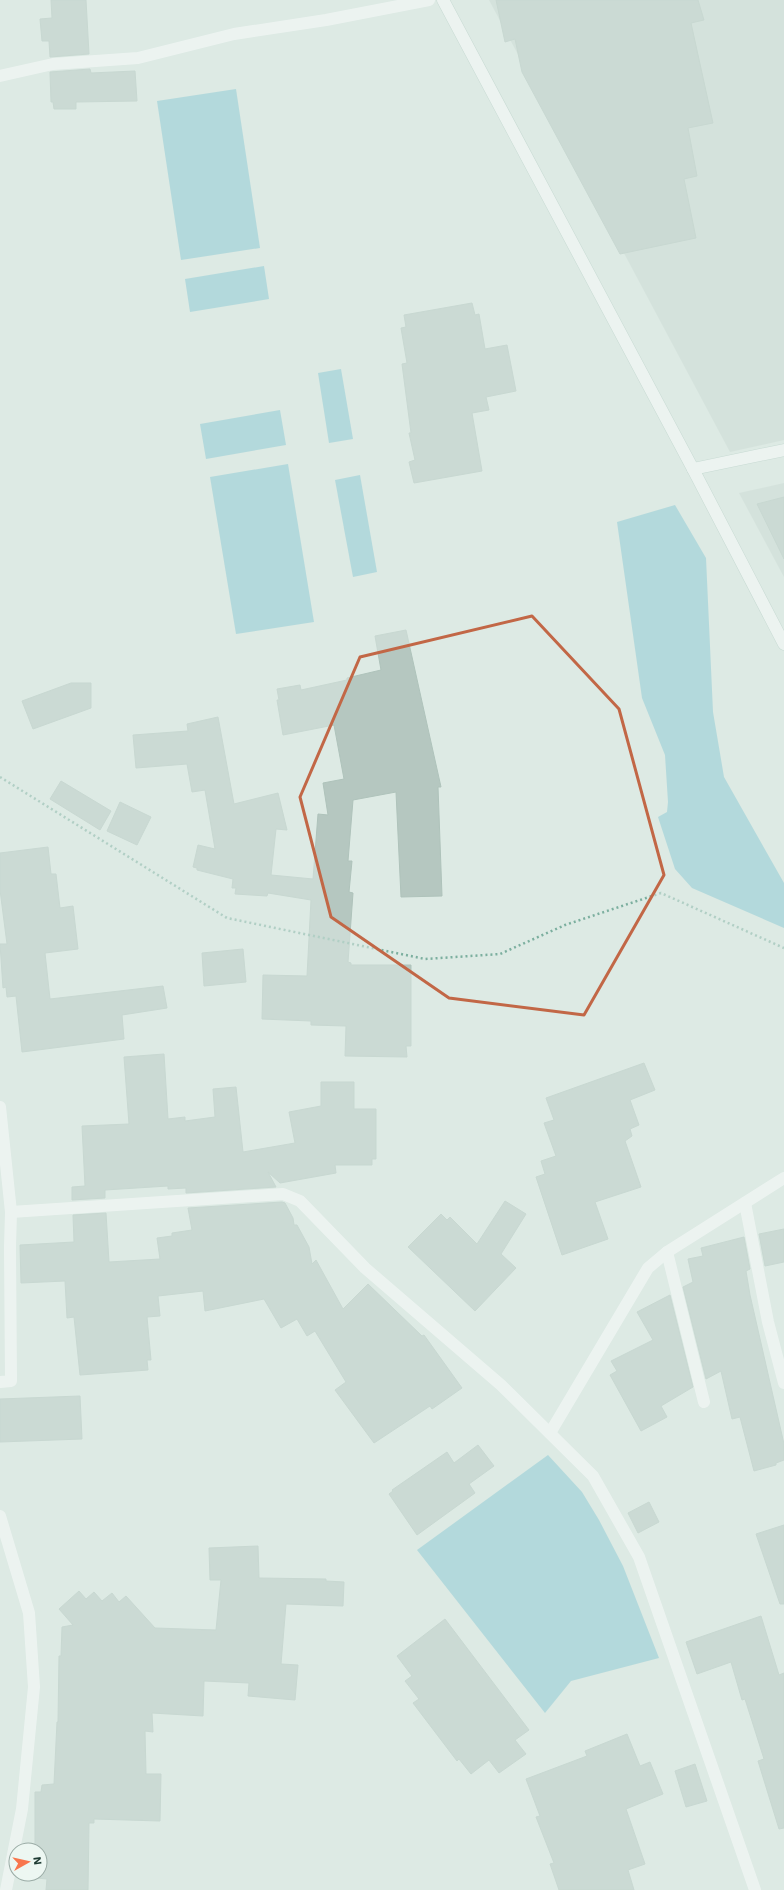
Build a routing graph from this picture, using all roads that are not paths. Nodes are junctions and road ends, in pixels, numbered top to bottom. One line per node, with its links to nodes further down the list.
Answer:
1 (429, 0): 3 (street)
2 (443, 0): 5 (street)
3 (0, 76)
4 (784, 450): 5 (street)
5 (693, 469): 6 (street)
6 (784, 644)
7 (0, 1107): 10 (street)
8 (784, 1178): 9 (street)
9 (745, 1203): 11 (street); 13 (street)
10 (11, 1212): 12 (street); 15 (street)
11 (667, 1252): 14 (street); 15 (street)
12 (0, 1382)
13 (784, 1383)
14 (704, 1402)
15 (550, 1433): 18 (street)
16 (0, 1516): 17 (street)
17 (6, 1890)
18 (755, 1890)

